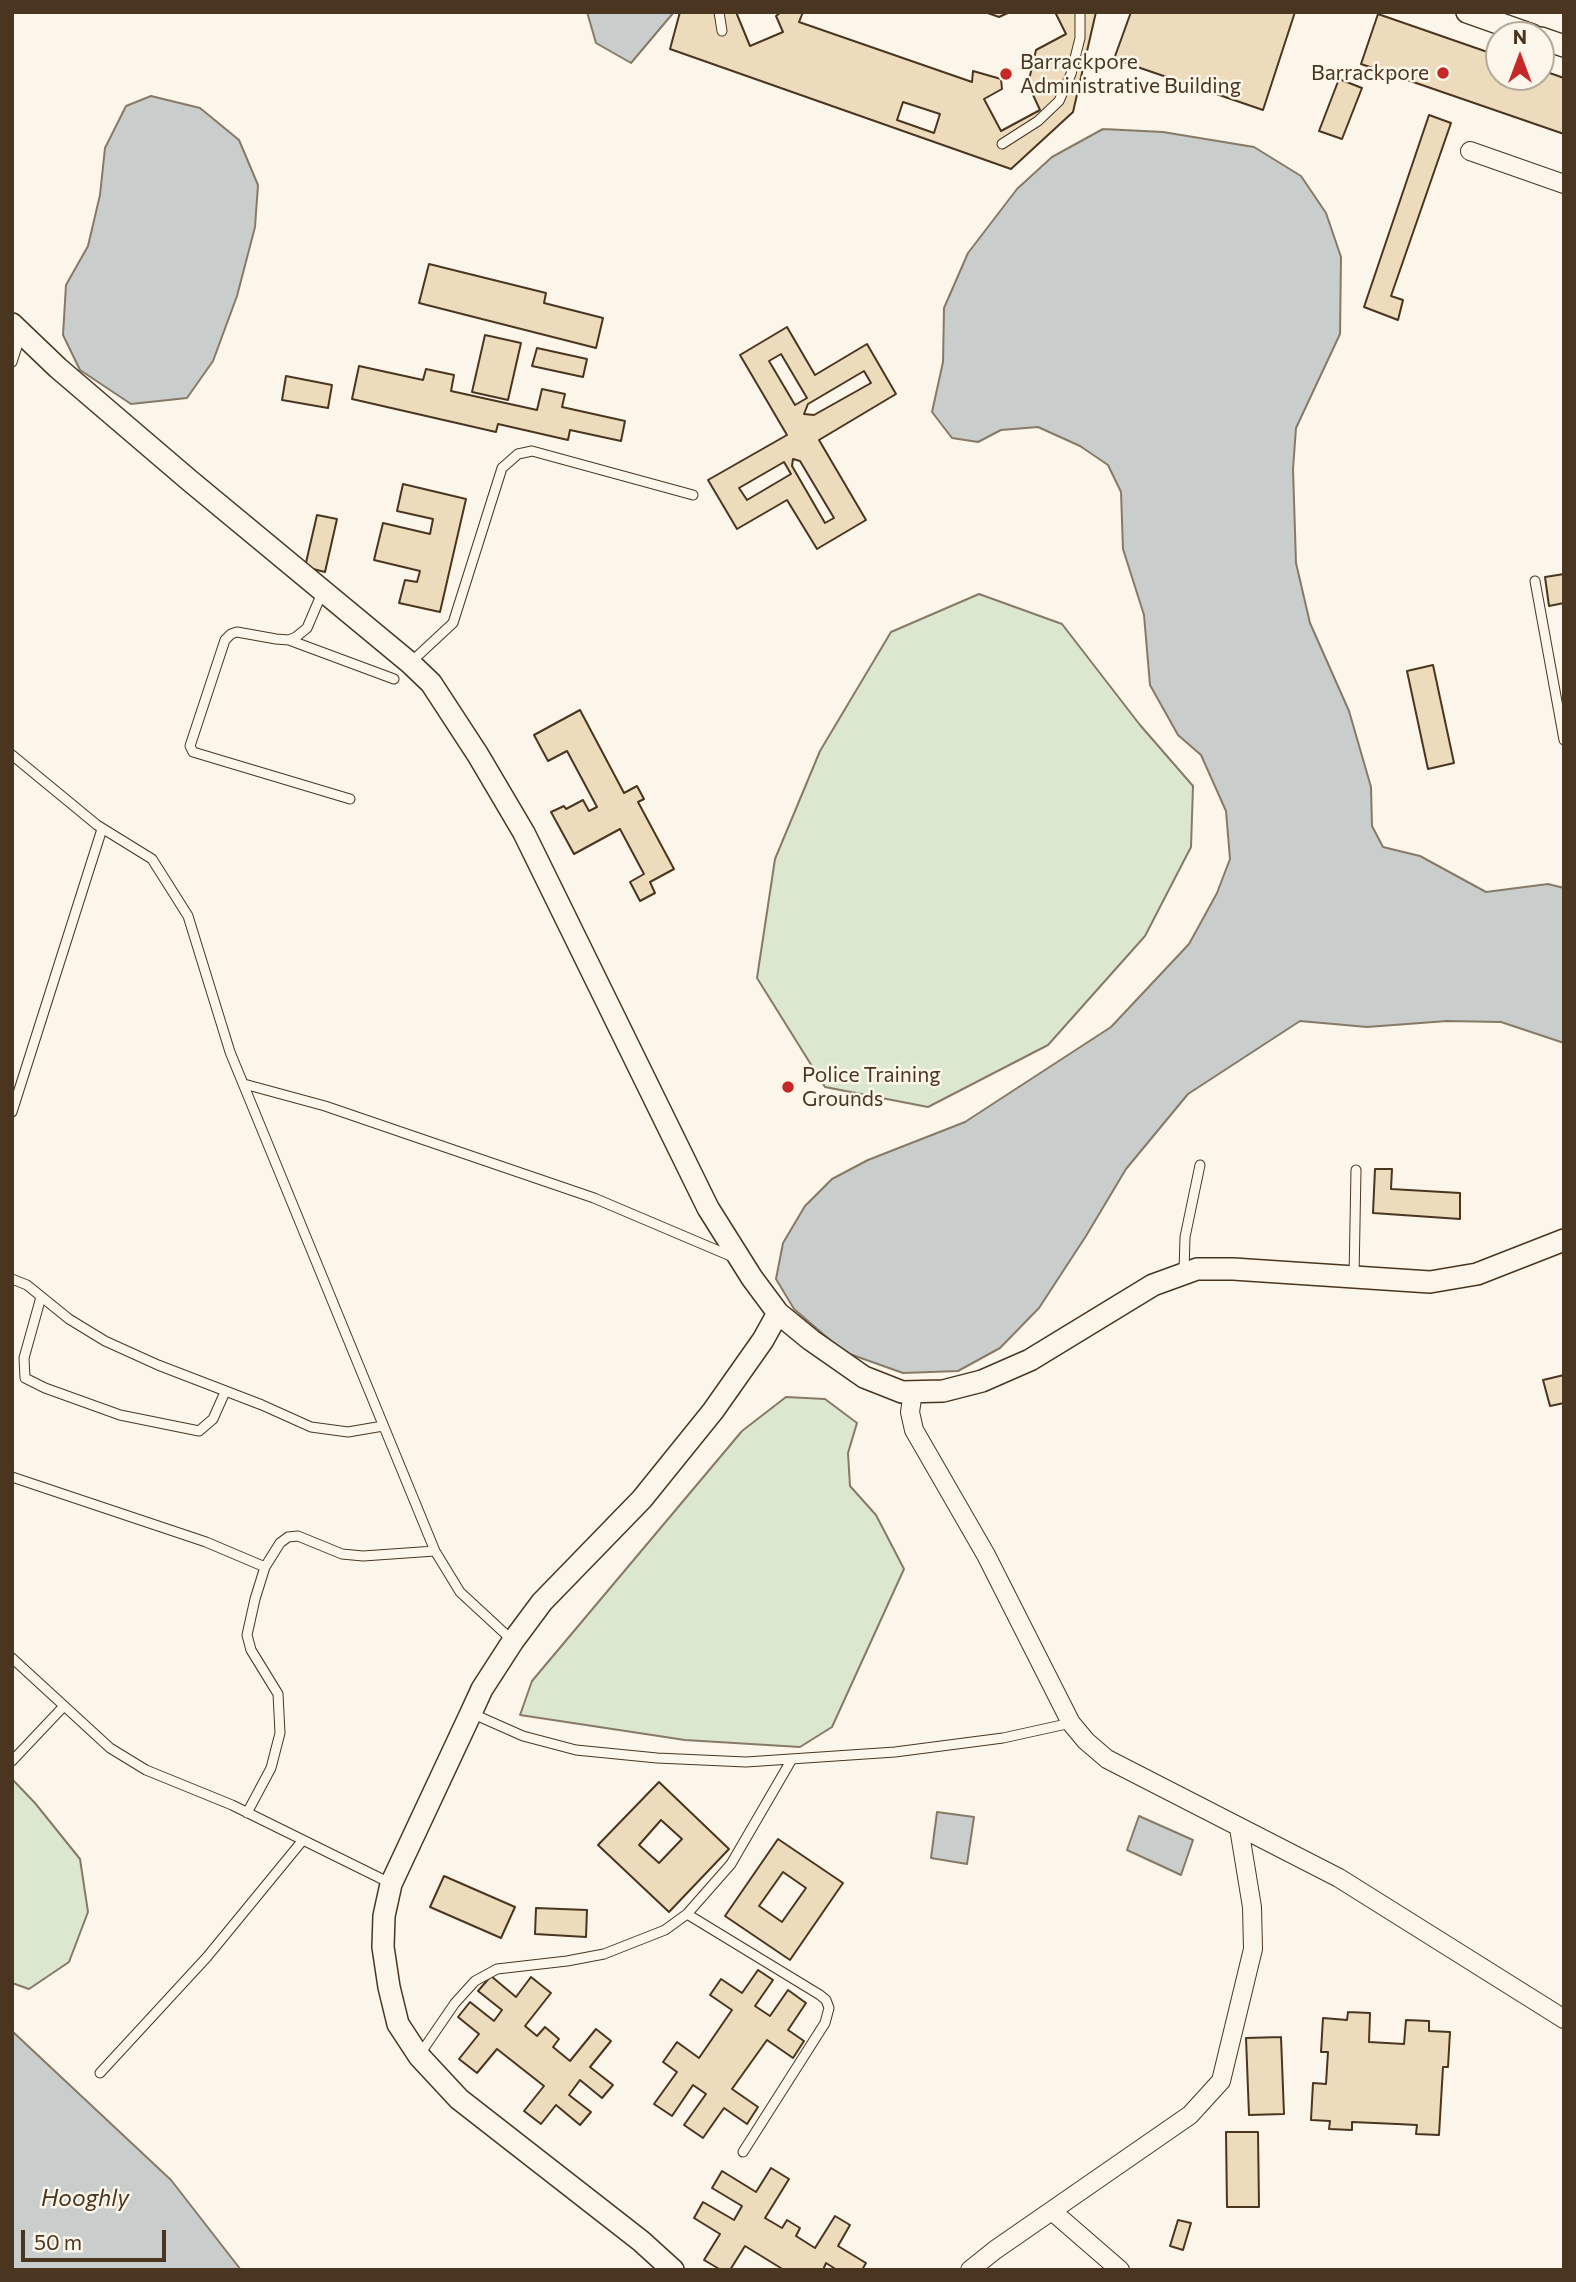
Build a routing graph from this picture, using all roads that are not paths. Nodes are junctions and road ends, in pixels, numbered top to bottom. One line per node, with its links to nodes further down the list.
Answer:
1 (719, 12): 5 (lane)
2 (1080, 12): 6 (lane)
3 (1467, 12): 4 (street)
4 (1492, 21)
5 (722, 31)
6 (1002, 144)
7 (1470, 152): 8 (street)
8 (1564, 184)
9 (17, 328): 10 (lane); 13 (street)
10 (12, 362)
11 (693, 495): 15 (lane)
12 (1535, 581): 17 (lane)
13 (323, 591): 14 (lane); 15 (street)
14 (289, 639): 16 (lane); 19 (lane)
15 (410, 663): 26 (street)
16 (394, 679)
17 (1564, 740)
18 (12, 755): 20 (lane)
19 (350, 799)
20 (102, 829): 21 (lane); 22 (lane)
21 (244, 1084): 26 (lane); 34 (lane)
22 (12, 1112)
23 (1200, 1165): 27 (lane)
24 (1356, 1170): 28 (lane)
25 (1564, 1240): 28 (street)
26 (741, 1260): 31 (street)
27 (1184, 1272): 28 (street); 33 (street)
28 (1353, 1277)
29 (12, 1279): 30 (lane)
30 (41, 1297): 32 (lane); 32 (lane)
31 (778, 1313): 33 (street); 38 (street)
32 (225, 1392): 34 (lane)
33 (912, 1392): 42 (street)
34 (383, 1426): 36 (lane)
35 (12, 1476): 37 (lane)
36 (435, 1551): 37 (lane); 38 (lane)
37 (265, 1567): 45 (lane)
38 (513, 1641): 41 (street)
39 (12, 1658): 40 (lane)
40 (64, 1706): 44 (lane); 45 (lane)
41 (471, 1713): 43 (lane); 48 (street)
42 (1071, 1723): 43 (lane); 46 (street)
43 (792, 1759): 49 (lane)
44 (12, 1761)
45 (247, 1813): 47 (lane)
46 (1239, 1828): 50 (street); 54 (street)
47 (303, 1840): 48 (lane); 52 (lane)
48 (391, 1884): 51 (street)
49 (687, 1914): 51 (lane); 53 (lane)
50 (1564, 2019)
51 (419, 2056): 55 (street)
52 (100, 2073)
53 (743, 2152)
54 (1052, 2211): 56 (street); 57 (street)
55 (673, 2270)
56 (970, 2270)
57 (1120, 2270)

